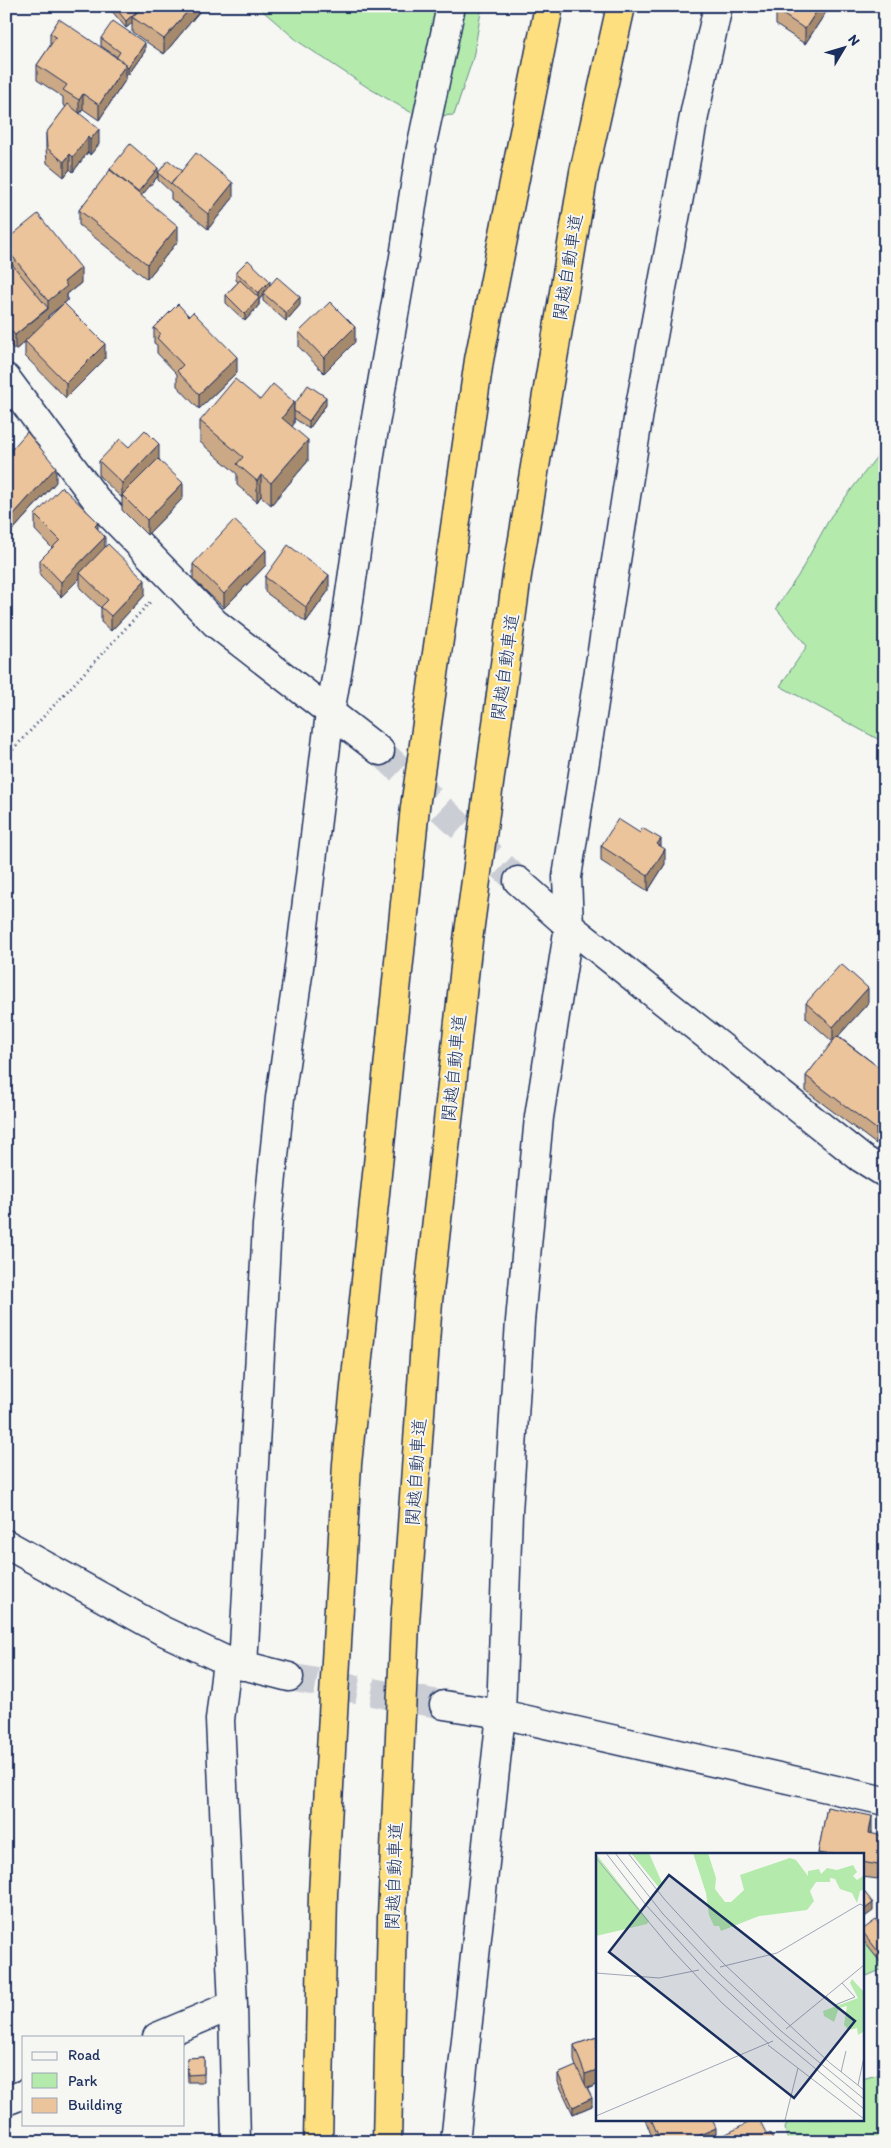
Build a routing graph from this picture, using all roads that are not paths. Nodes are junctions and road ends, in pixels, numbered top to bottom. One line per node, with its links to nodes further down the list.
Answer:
1 (451, 6): 6 (street)
2 (548, 6): 22 (highway)
3 (621, 6): 23 (highway, 関越自動車道)
4 (718, 6): 9 (street)
5 (6, 378): 6 (street)
6 (330, 713): 7 (street); 12 (street)
7 (380, 751)
8 (518, 881): 9 (street)
9 (569, 926): 10 (street); 15 (street)
10 (885, 1173)
11 (6, 1544): 12 (street)
12 (235, 1664): 13 (street); 17 (street)
13 (289, 1677)
14 (444, 1705): 15 (street)
15 (501, 1714): 16 (street); 24 (street)
16 (885, 1801)
17 (233, 2005): 18 (street); 21 (street)
18 (160, 2036)
19 (22, 2095): 20 (street)
20 (6, 2101)
21 (236, 2142)
22 (318, 2142)
23 (387, 2142)
24 (455, 2142)

